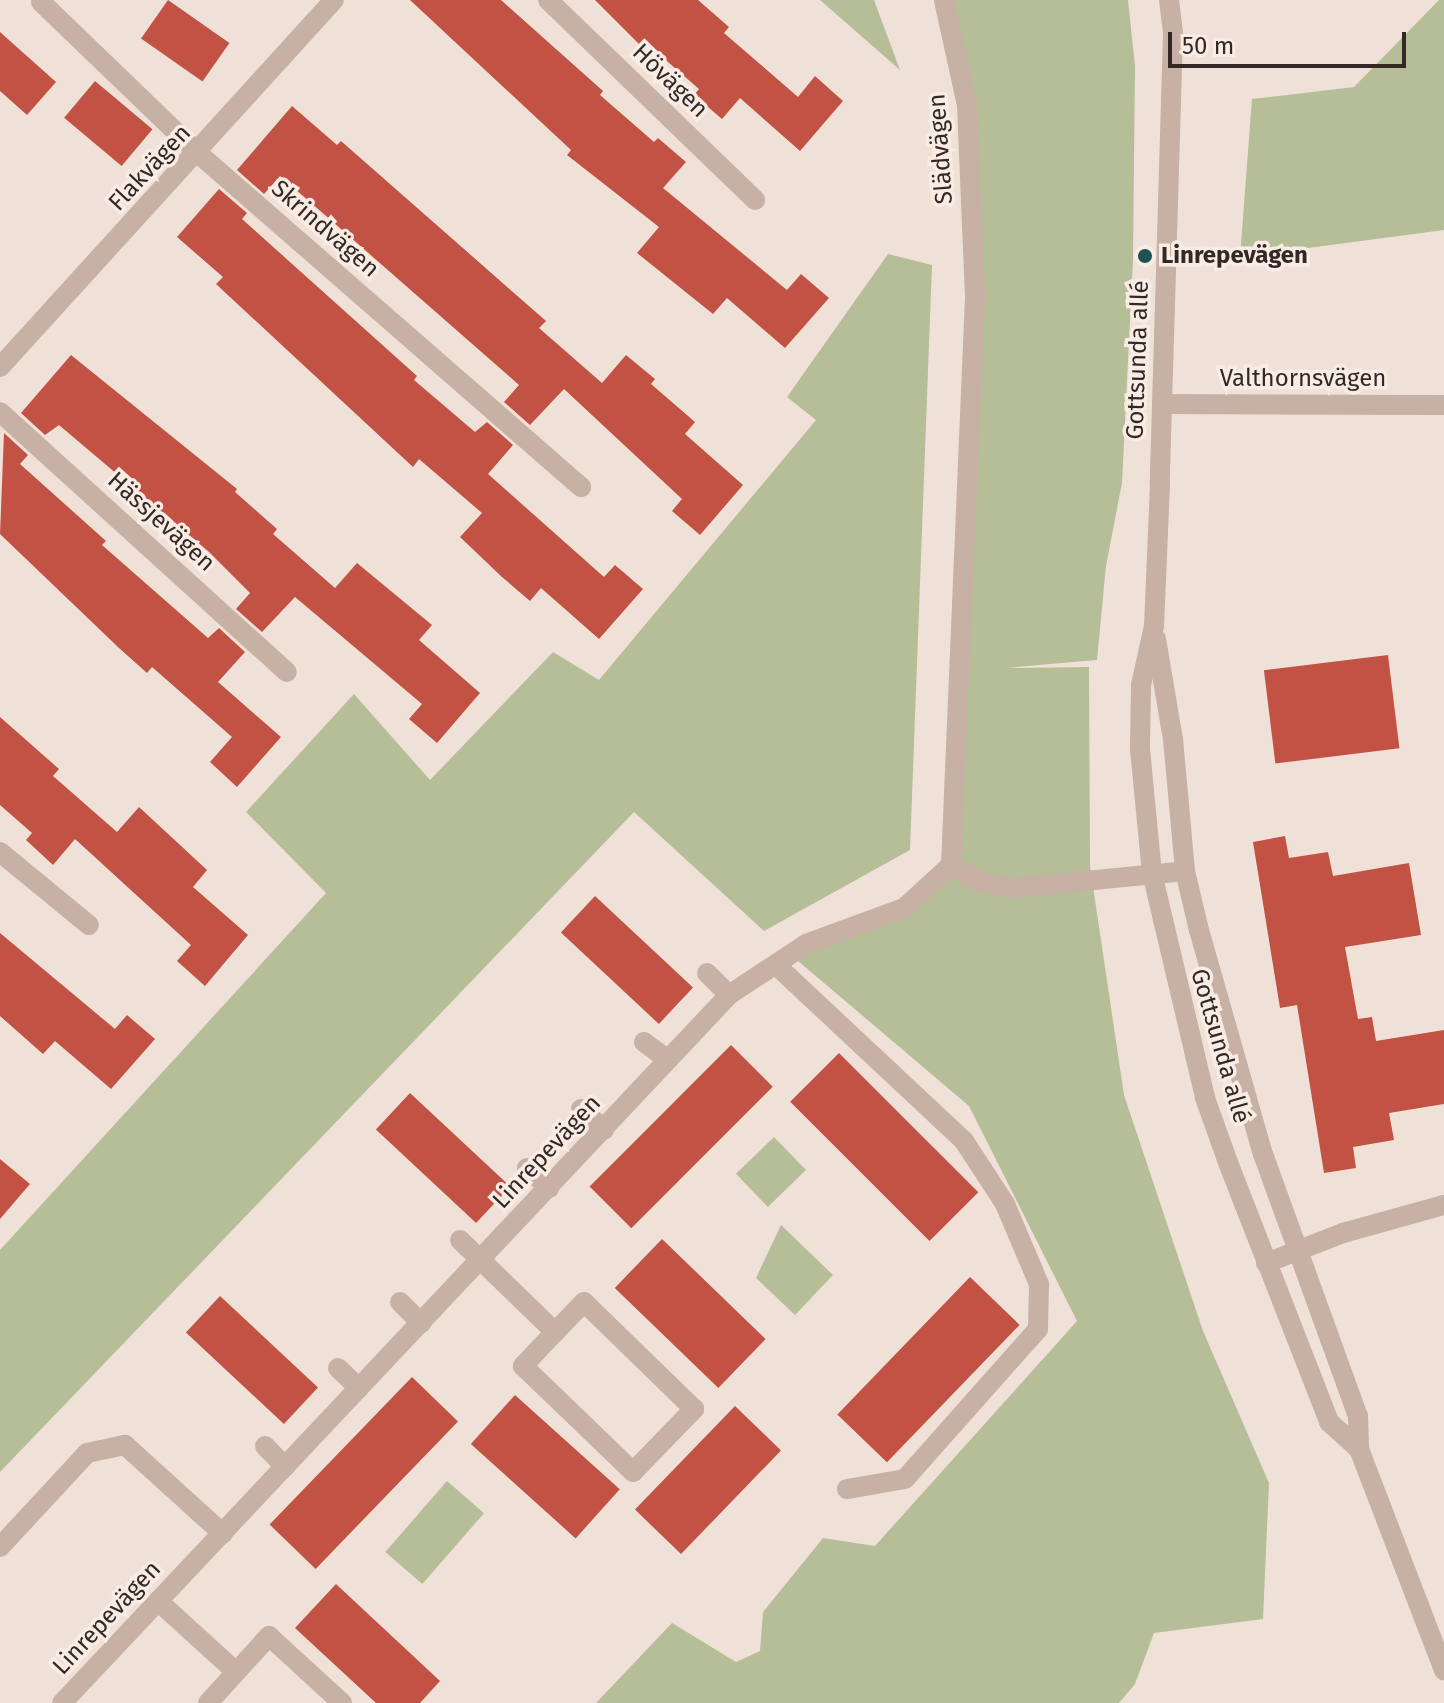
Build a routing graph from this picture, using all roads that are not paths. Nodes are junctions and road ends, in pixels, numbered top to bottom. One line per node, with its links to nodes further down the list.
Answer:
1 (334, 0): 6 (street, Flakvägen)
2 (548, 0): 7 (street, Hövägen)
3 (944, 0): 16 (street, Slädvägen)
4 (1169, 0): 9 (street, Gottsunda allé)
5 (41, 2): 6 (street, Skrindvägen)
6 (199, 154): 8 (street, Flakvägen); 12 (street, Skrindvägen)
7 (755, 200)
8 (0, 367)
9 (1162, 404): 10 (street, Valthornsvägen); 13 (street, Gottsunda allé)
10 (1444, 405)
11 (0, 412): 14 (street, Hässjevägen)
12 (581, 487)
13 (1154, 626): 17 (street, Gottsunda allé); 18 (street, Gottsunda allé)
14 (287, 672)
15 (0, 852): 19 (street)
16 (951, 865): 18 (street); 20 (street, Linrepevägen)
17 (1185, 871): 18 (street); 31 (street, Gottsunda allé)
18 (1152, 873): 33 (street, Gottsunda allé)
19 (89, 925)
20 (776, 965): 22 (street, Linrepevägen); 42 (street)
21 (707, 973): 22 (street)
22 (729, 995): 24 (street, Linrepevägen)
23 (644, 1042): 24 (street)
24 (668, 1060): 26 (street, Linrepevägen)
25 (581, 1109): 26 (street)
26 (604, 1130): 28 (street, Linrepevägen)
27 (527, 1168): 28 (street)
28 (549, 1188): 32 (street, Linrepevägen)
29 (1444, 1205): 31 (street)
30 (460, 1240): 32 (street)
31 (1301, 1248): 33 (street); 40 (street, Gottsunda allé)
32 (481, 1260): 35 (street, Linrepevägen); 36 (street)
33 (1266, 1263): 40 (street, Gottsunda allé)
34 (400, 1302): 35 (street)
35 (421, 1323): 38 (street, Linrepevägen)
36 (555, 1332): 36 (street)
37 (338, 1368): 38 (street)
38 (359, 1388): 41 (street, Linrepevägen)
39 (265, 1446): 41 (street)
40 (1359, 1449): 46 (street, Gottsunda allé)
41 (285, 1467): 43 (street, Linrepevägen)
42 (847, 1489)
43 (223, 1534): 44 (street); 45 (street, Linrepevägen)
44 (0, 1547)
45 (158, 1601): 47 (street); 48 (street, Linrepevägen)
46 (1444, 1670)
47 (236, 1672): 49 (street); 50 (street)
48 (62, 1703)
49 (208, 1703)
50 (342, 1703)

